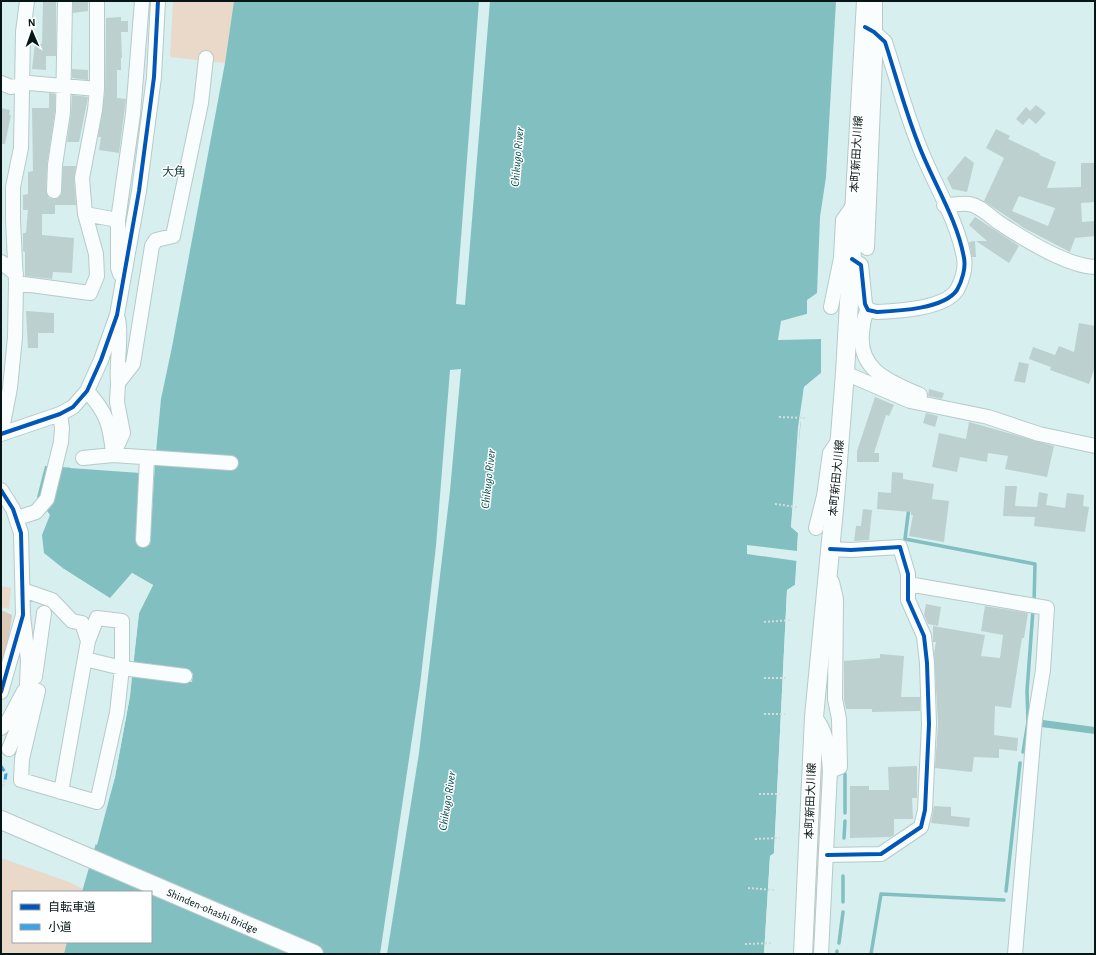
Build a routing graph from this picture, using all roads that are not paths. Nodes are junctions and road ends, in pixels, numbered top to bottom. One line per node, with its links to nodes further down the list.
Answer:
1 (27, 1): 11 (street)
2 (97, 1): 13 (street)
3 (142, 1): 18 (street)
4 (158, 1): 24 (street)
5 (866, 1): 8 (main road, 本町新田大川線)
6 (875, 1): 8 (street)
7 (65, 2): 12 (street)
8 (869, 30): 15 (street); 16 (main road, 本町新田大川線); 19 (street)
9 (206, 58): 29 (street)
10 (1, 84): 11 (street)
11 (23, 84): 12 (street); 23 (street)
12 (64, 86): 13 (street); 14 (street)
13 (97, 89): 17 (street)
14 (54, 191)
15 (944, 205): 22 (street); 26 (street)
16 (853, 206): 20 (main road, 本町新田大川線); 25 (street)
17 (85, 214): 18 (street); 23 (street)
18 (118, 220): 24 (street)
19 (867, 248)
20 (852, 259): 26 (street); 28 (main road, 本町新田大川線)
21 (1, 262): 23 (street)
22 (1095, 267)
23 (16, 278): 33 (street)
24 (124, 284): 27 (street)
25 (831, 307)
26 (868, 310): 31 (street)
27 (117, 315): 29 (street); 30 (street)
28 (845, 373): 31 (street); 34 (main road, 本町新田大川線)
29 (118, 383): 36 (street)
30 (87, 391): 32 (street); 36 (street)
31 (920, 402): 35 (street)
32 (60, 414): 33 (street); 41 (street)
33 (1, 434)
34 (840, 440): 42 (street); 44 (main road, 本町新田大川線)
35 (1095, 446)
36 (114, 455): 37 (street); 38 (street)
37 (83, 458)
38 (147, 458): 39 (street); 43 (street)
39 (231, 463)
40 (1, 490): 41 (street)
41 (17, 518): 47 (street)
42 (816, 528)
43 (143, 540)
44 (830, 548): 45 (main road, 本町新田大川線); 46 (street)
45 (826, 580): 56 (main road, 本町新田大川線); 59 (street)
46 (908, 584): 62 (street); 66 (street)
47 (23, 590): 49 (street); 50 (street)
48 (44, 613): 54 (street)
49 (23, 615): 54 (street); 55 (street)
50 (88, 641): 51 (street); 52 (street)
51 (85, 659): 52 (street); 60 (street)
52 (122, 668): 53 (street); 60 (street)
53 (185, 676)
54 (30, 686): 57 (street); 58 (street); 60 (street)
55 (1, 692)
56 (814, 717): 59 (street); 64 (main road, 本町新田大川線)
57 (1, 728)
58 (9, 748)
59 (830, 771): 62 (street)
60 (62, 792)
61 (1, 820): 63 (main road, Shinden-ohashi Bridge)
62 (827, 855): 65 (street)
63 (314, 954)
64 (803, 954)
65 (821, 954)
66 (1015, 954)

